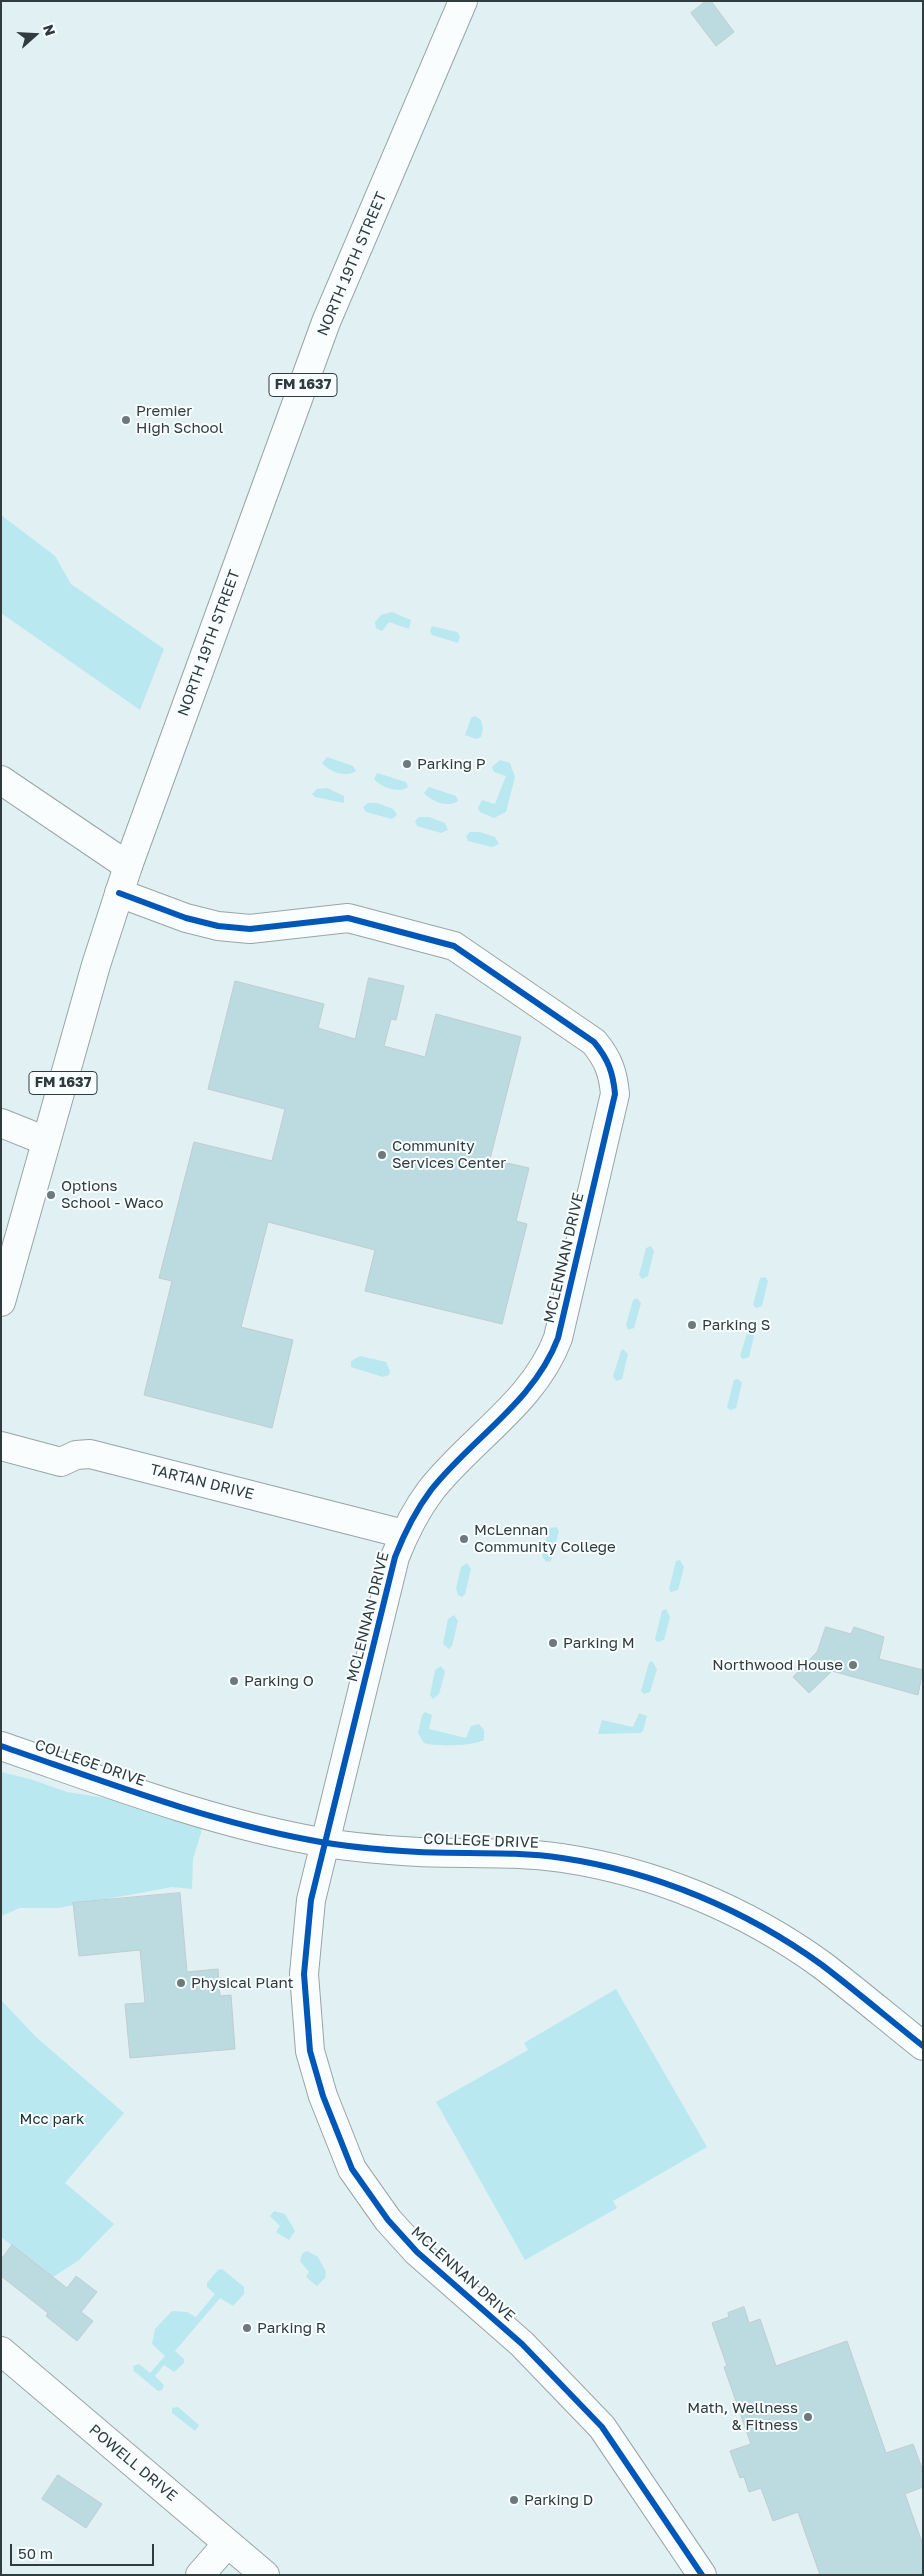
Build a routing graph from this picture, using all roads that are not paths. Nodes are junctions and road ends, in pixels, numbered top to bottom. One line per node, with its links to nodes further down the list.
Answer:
1 (463, 1): 3 (street, NORTH 19TH STREET / FM 1637)
2 (1, 780): 3 (street)
3 (128, 866): 4 (street, NORTH 19TH STREET / FM 1637)
4 (119, 894): 6 (street, NORTH 19TH STREET / FM 1637); 9 (street, MCLENNAN DRIVE)
5 (1, 1123): 6 (street)
6 (46, 1141): 7 (street, NORTH 19TH STREET / FM 1637)
7 (1, 1302)
8 (1, 1446): 9 (street, TARTAN DRIVE)
9 (404, 1534): 11 (street, MCLENNAN DRIVE)
10 (1, 1746): 11 (street, COLLEGE DRIVE)
11 (326, 1842): 12 (street, COLLEGE DRIVE); 17 (street, MCLENNAN DRIVE)
12 (923, 2046)
13 (1, 2351): 14 (street, POWELL DRIVE)
14 (227, 2544): 15 (street); 16 (street, POWELL DRIVE)
15 (200, 2575)
16 (264, 2575)
17 (702, 2575)

